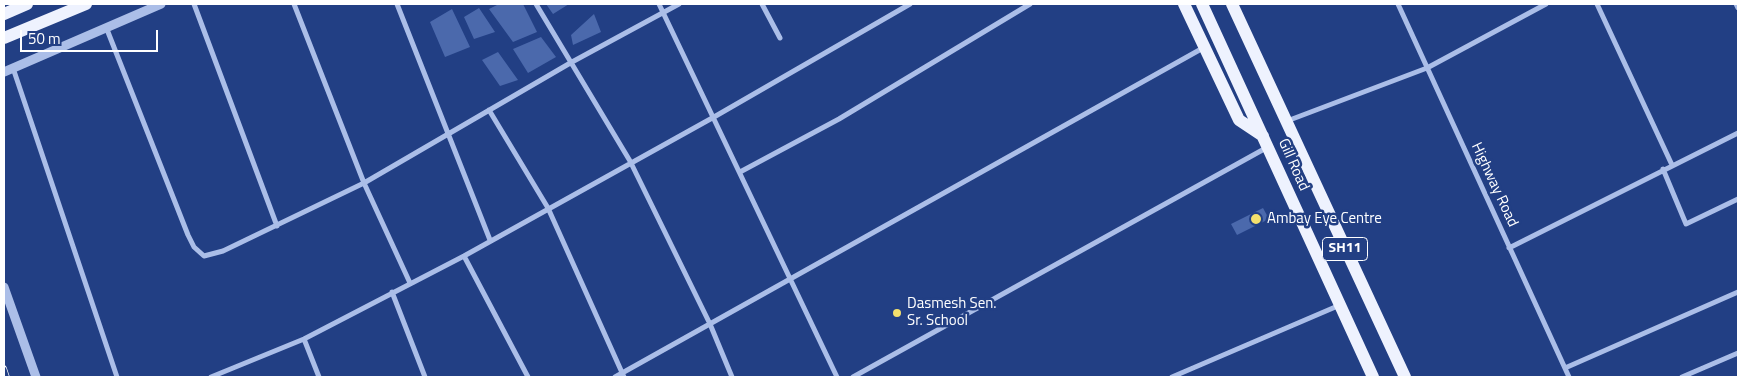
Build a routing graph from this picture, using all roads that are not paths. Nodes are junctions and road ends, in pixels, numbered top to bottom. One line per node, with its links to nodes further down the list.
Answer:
1 (27, 4): 22 (main road)
2 (86, 4): 24 (main road)
3 (161, 4): 23 (street)
4 (194, 4): 44 (street)
5 (294, 4): 41 (street)
6 (397, 4): 35 (street)
7 (536, 4): 27 (street)
8 (659, 4): 21 (street)
9 (679, 4): 21 (street)
10 (762, 4): 25 (street)
11 (910, 4): 32 (street)
12 (1030, 4): 40 (street)
13 (1184, 4): 26 (main road, Gill Road / SH11)
14 (1202, 4): 36 (main road)
15 (1232, 4): 33 (main road, Gill Road / SH11)
16 (1398, 4): 29 (street, Highway Road)
17 (1545, 4): 29 (street)
18 (1597, 4): 38 (street)
19 (1736, 4): 20 (street)
20 (1738, 8)
21 (664, 12): 27 (street); 32 (street)
22 (4, 14)
23 (106, 28): 28 (street); 44 (street)
24 (4, 38)
25 (780, 38)
26 (1204, 47): 36 (main road, Gill Road / SH11); 48 (street)
27 (572, 62): 31 (street); 37 (street)
28 (13, 68): 30 (street); 60 (street)
29 (1427, 68): 33 (street); 46 (street, Highway Road)
30 (4, 72)
31 (489, 110): 35 (street); 43 (street)
32 (714, 117): 37 (street); 40 (street)
33 (1286, 122): 71 (main road, Gill Road / SH11)
34 (1738, 133): 38 (street)
35 (448, 134): 41 (street); 45 (street)
36 (1264, 142): 53 (main road, Gill Road / SH11); 68 (street)
37 (631, 163): 43 (street); 54 (street)
38 (1672, 165): 39 (street)
39 (1663, 170): 42 (street); 46 (street)
40 (740, 172): 48 (street)
41 (364, 183): 44 (street); 49 (street)
42 (1738, 199)
43 (548, 208): 45 (street); 58 (street)
44 (276, 226)
45 (490, 240): 47 (street)
46 (1509, 248): 57 (street, Highway Road)
47 (464, 256): 49 (street); 64 (street)
48 (791, 279): 54 (street); 67 (street)
49 (410, 283): 51 (street)
50 (4, 287): 59 (street)
51 (392, 292): 55 (street); 63 (street)
52 (1738, 292): 57 (street)
53 (1341, 305): 69 (street); 70 (main road, Gill Road / SH11)
54 (710, 324): 58 (street); 66 (street)
55 (304, 339): 61 (street); 62 (street)
56 (1738, 353): 73 (street)
57 (1565, 368): 72 (street, Highway Road)
58 (623, 375): 65 (street)
59 (36, 377)
60 (117, 377)
61 (211, 377)
62 (319, 377)
63 (425, 377)
64 (528, 377)
65 (615, 377)
66 (732, 377)
67 (837, 377)
68 (853, 377)
69 (1172, 377)
70 (1373, 377)
71 (1405, 377)
72 (1569, 377)
73 (1682, 377)

